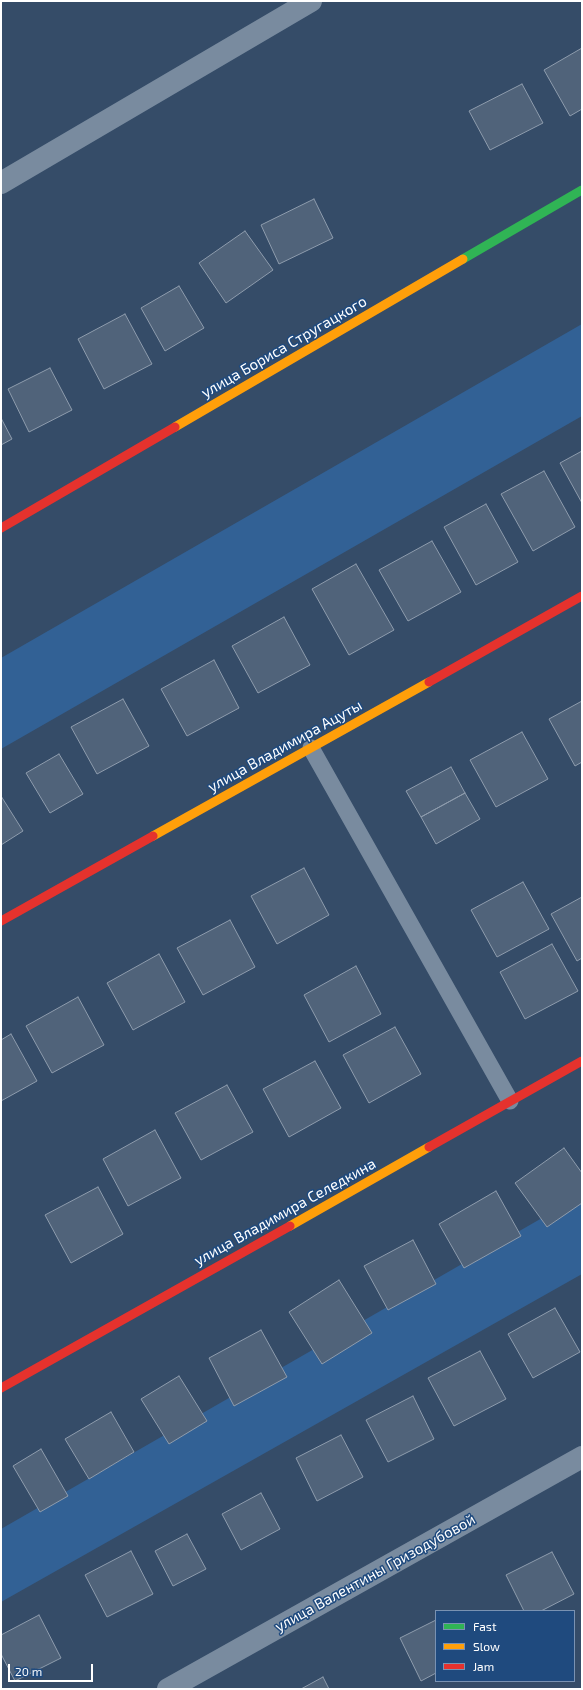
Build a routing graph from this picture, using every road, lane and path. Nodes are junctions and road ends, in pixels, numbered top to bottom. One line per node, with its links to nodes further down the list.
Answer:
1 (311, 1): 2 (street)
2 (1, 183)
3 (582, 190): 4 (street, улица Бориса Стругацкого)
4 (1, 528)
5 (582, 596): 6 (street, улица Владимира Ацуты)
6 (311, 748): 7 (street, улица Владимира Ацуты); 9 (lane)
7 (1, 921)
8 (582, 1061): 9 (street, улица Владимира Селедкина)
9 (510, 1101): 10 (street, улица Владимира Селедкина)
10 (1, 1388)
11 (582, 1457): 12 (street, улица Валентины Гризодубовой)
12 (168, 1689)

